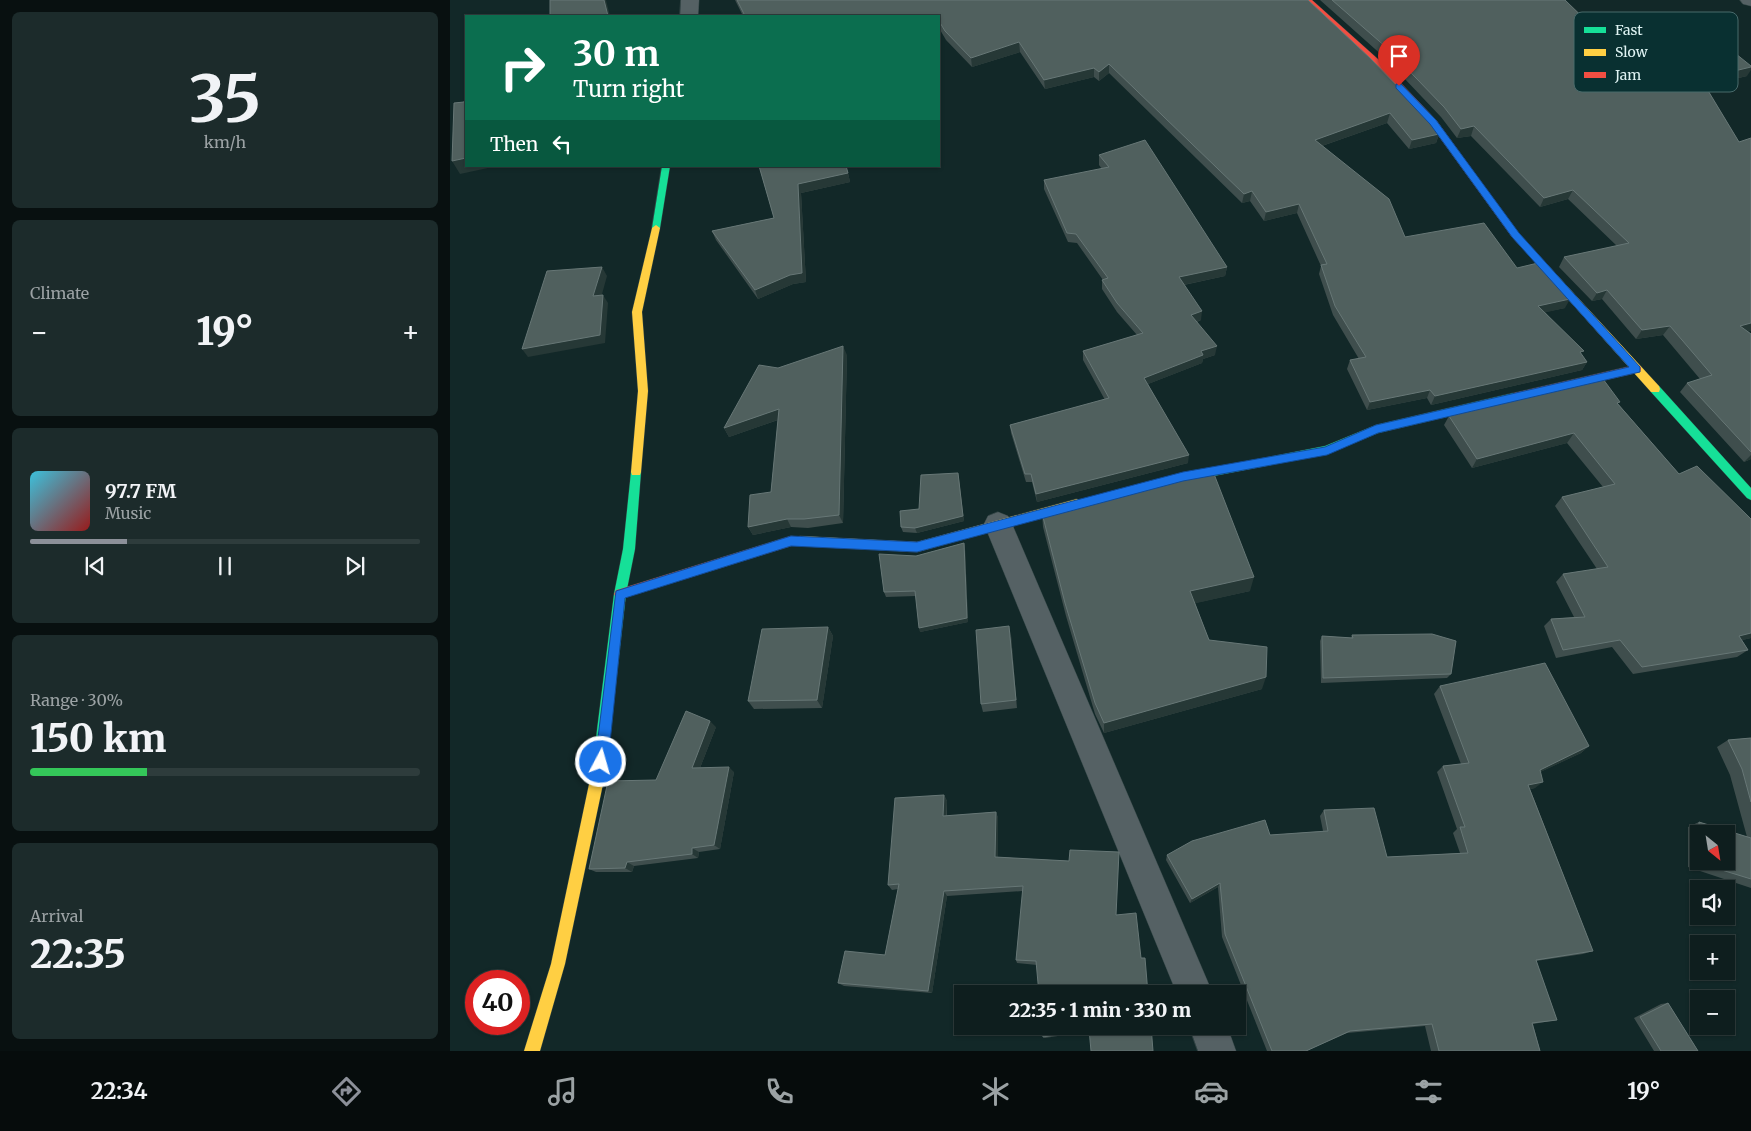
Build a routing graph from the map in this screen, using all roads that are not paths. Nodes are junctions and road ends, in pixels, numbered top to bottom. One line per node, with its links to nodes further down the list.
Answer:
1 (690, 0): 3 (street)
2 (1308, 0): 5 (street)
3 (688, 15)
4 (666, 167): 10 (street)
5 (1636, 369): 6 (street); 7 (street)
6 (1155, 484)
7 (1751, 495)
8 (1089, 501): 9 (street)
9 (998, 524): 10 (street); 11 (street)
10 (620, 594): 13 (street)
11 (1191, 985)
12 (1211, 1035): 14 (street)
13 (532, 1051)
14 (1217, 1051)

